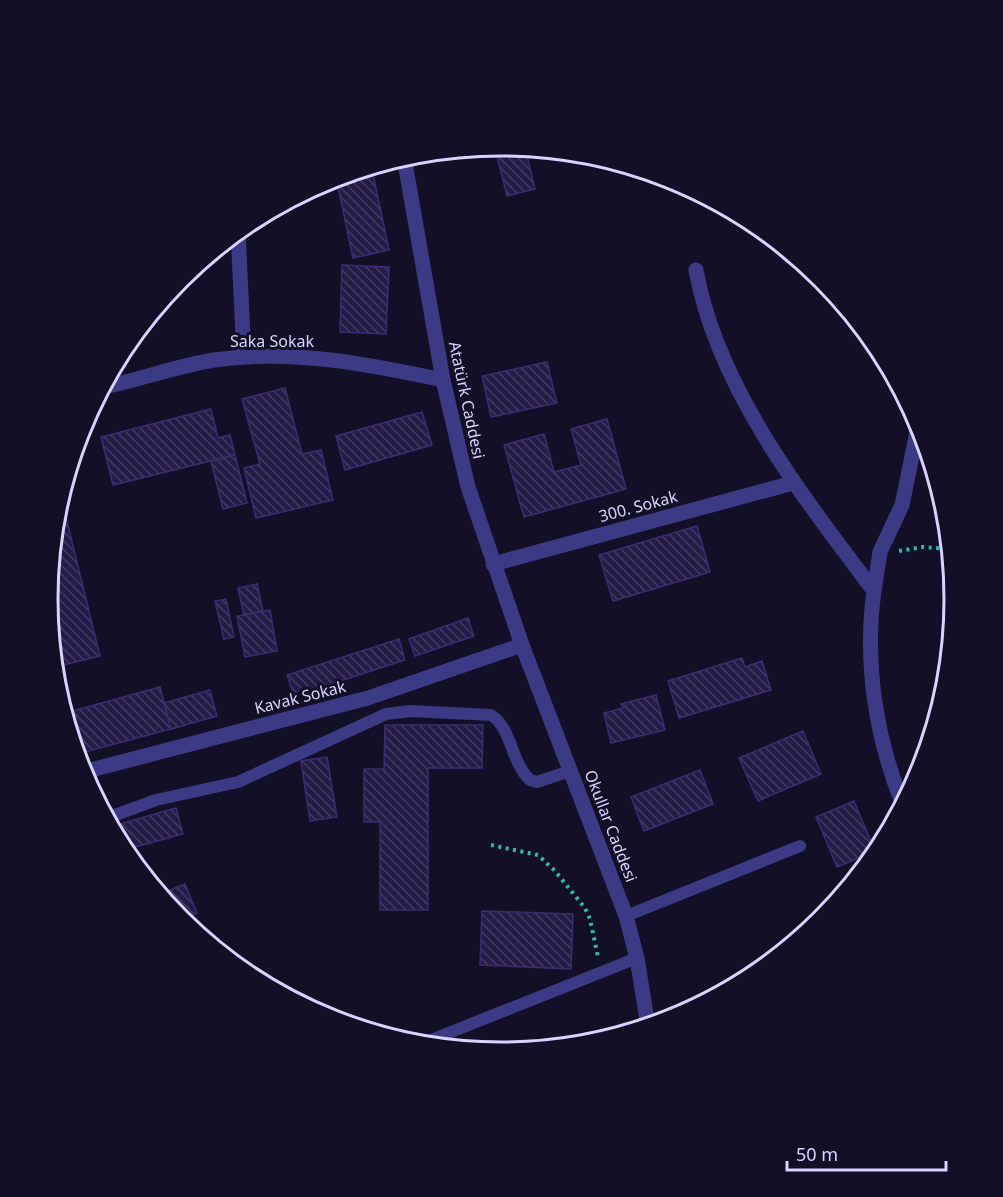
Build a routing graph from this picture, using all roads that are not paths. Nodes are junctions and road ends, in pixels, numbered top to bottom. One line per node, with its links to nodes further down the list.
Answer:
1 (406, 166): 5 (street, Atatürk Caddesi)
2 (239, 242): 4 (street)
3 (696, 270): 8 (street)
4 (244, 357): 5 (street, Saka Sokak); 6 (street, Saka Sokak)
5 (443, 380): 9 (street, Atatürk Caddesi)
6 (114, 384)
7 (915, 440): 10 (street)
8 (793, 483): 9 (street, 300. Sokak); 10 (street)
9 (493, 564): 11 (street, Atatürk Caddesi)
10 (874, 591): 14 (street)
11 (522, 645): 12 (street, Kavak Sokak); 13 (street, Okullar Caddesi)
12 (93, 769)
13 (570, 771): 15 (lane); 17 (street, Okullar Caddesi)
14 (899, 794)
15 (115, 815)
16 (800, 846): 17 (lane)
17 (626, 916): 18 (street, Okullar Caddesi)
18 (637, 958): 19 (street, Okullar Caddesi); 20 (lane)
19 (647, 1017)
20 (439, 1037)

